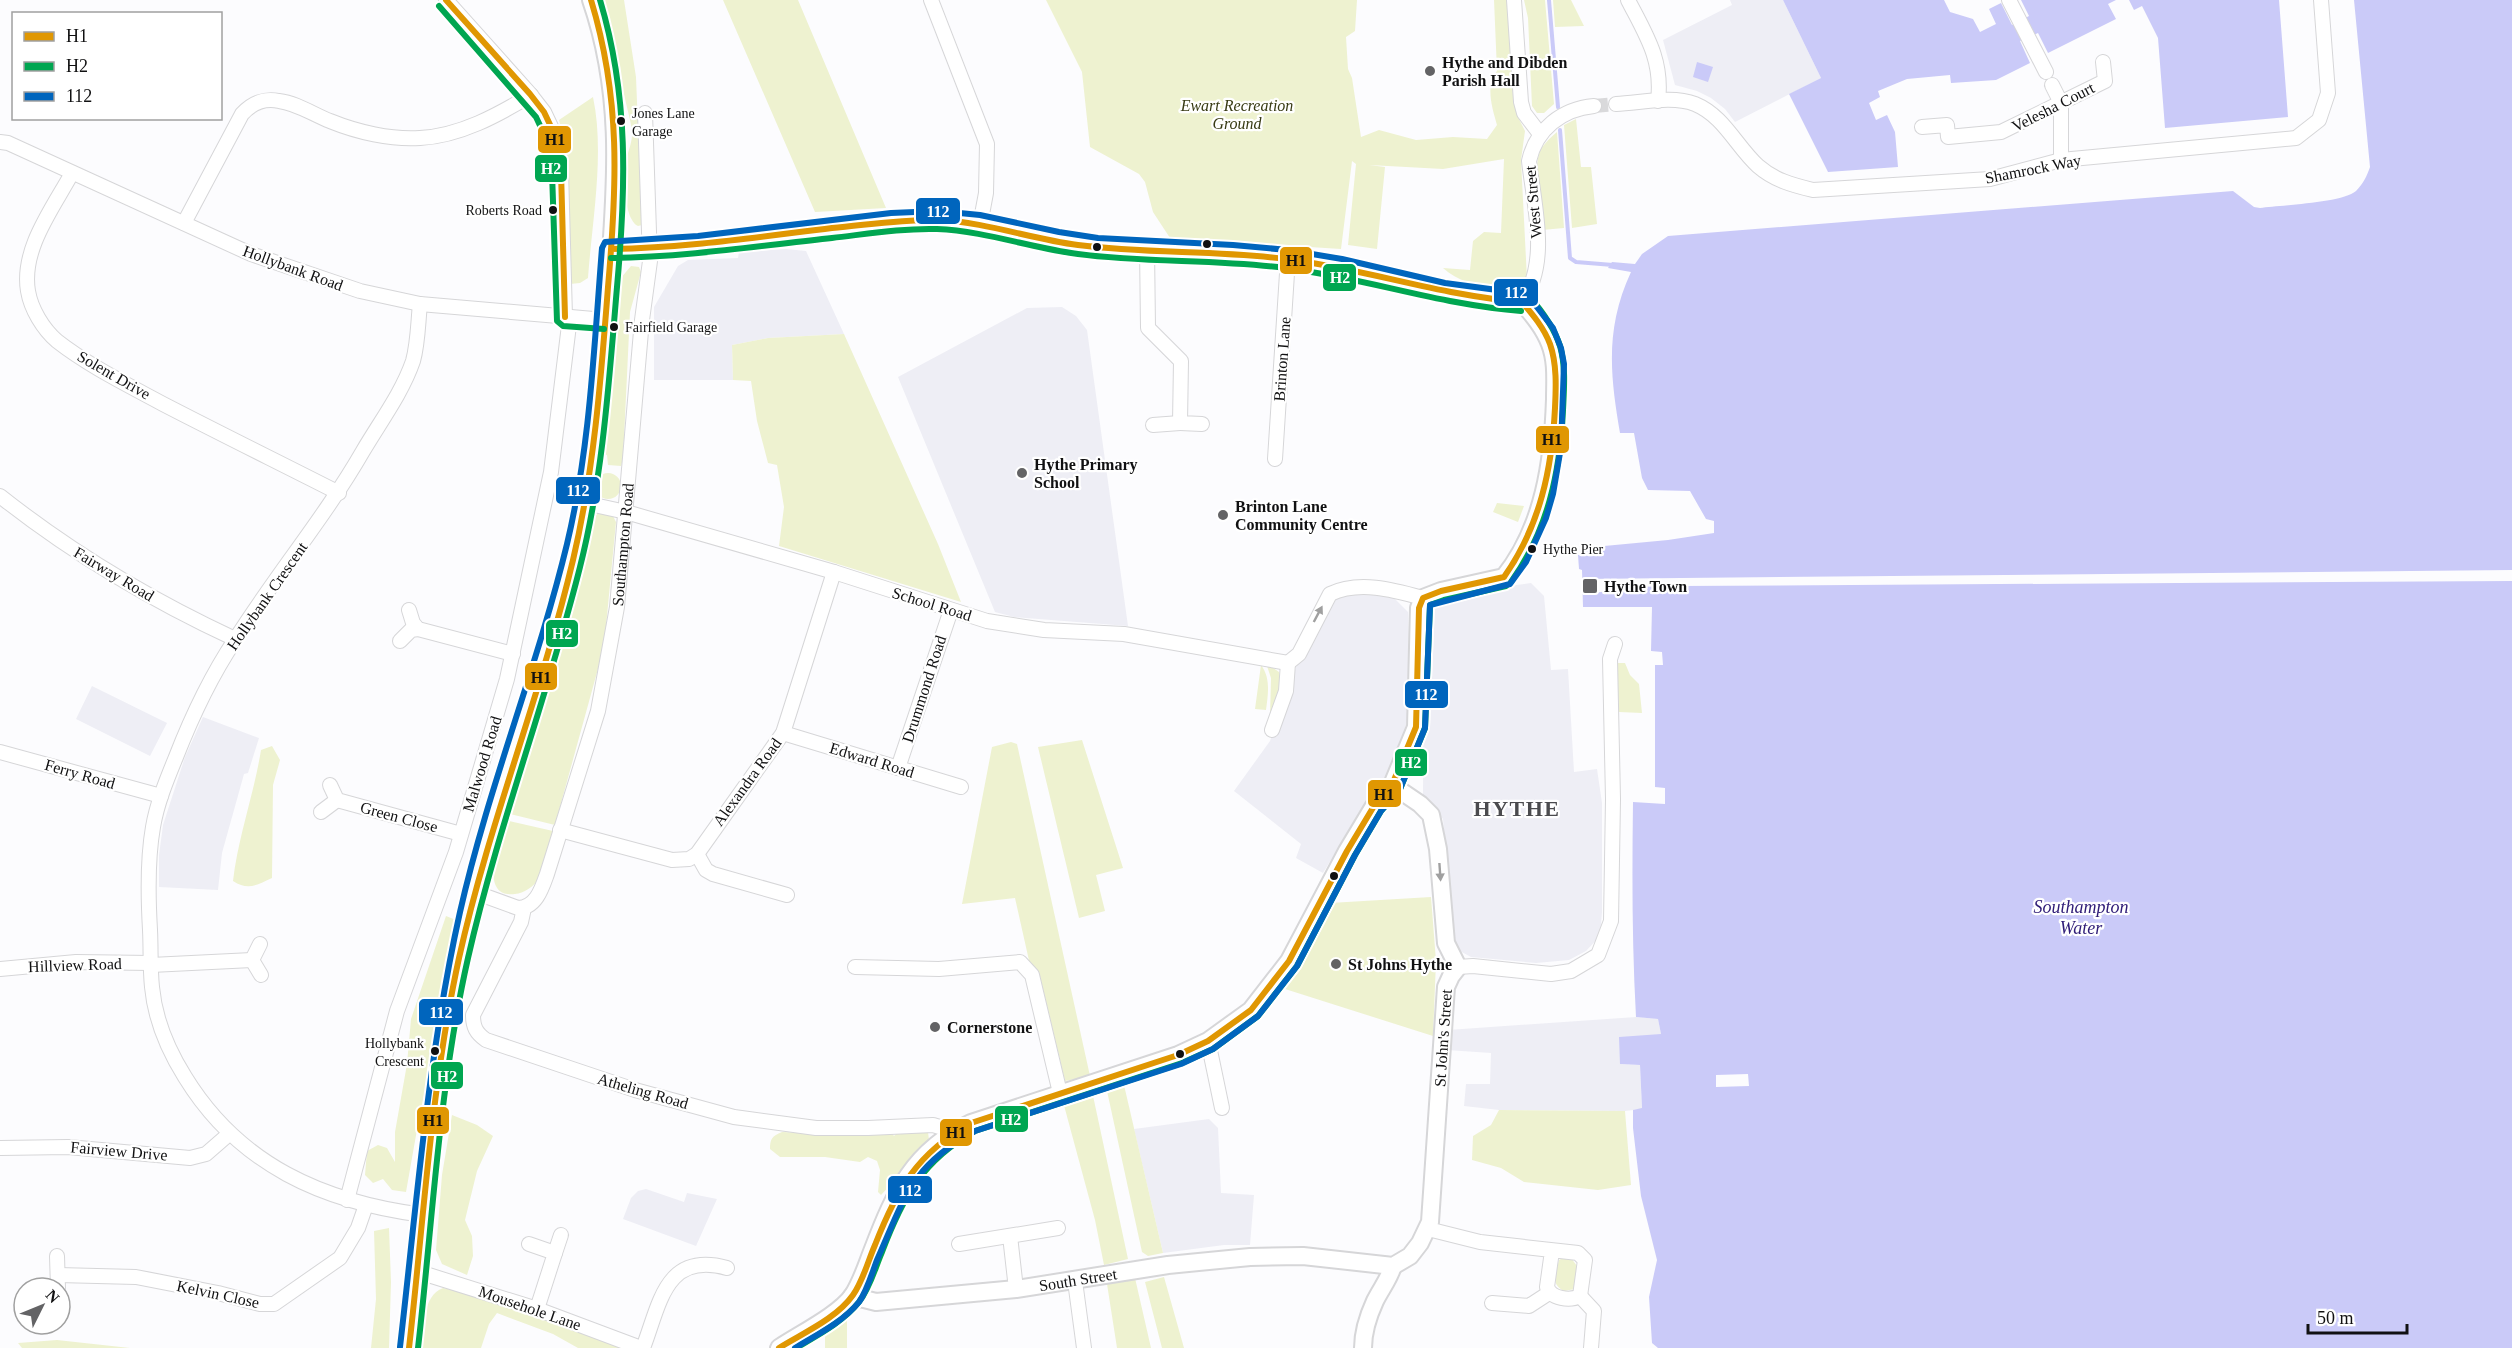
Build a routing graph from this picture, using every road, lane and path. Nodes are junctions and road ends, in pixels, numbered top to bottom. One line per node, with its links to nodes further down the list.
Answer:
1 (446, 0): 11 (street, Malwood Road)
2 (591, 0): 25 (street)
3 (931, 0): 23 (street)
4 (1514, 0): 18 (street)
5 (1628, 0): 12 (street)
6 (2009, 0): 9 (street)
7 (2320, 0): 20 (street, Shamrock Way)
8 (2103, 62): 13 (street, Velesha Court)
9 (2046, 72)
10 (2052, 85): 13 (street)
11 (531, 95): 22 (street); 30 (street, Malwood Road)
12 (1658, 101): 14 (street, Shamrock Way); 20 (street, Shamrock Way)
13 (2061, 103): 17 (street, Velesha Court); 20 (street)
14 (1616, 104)
15 (1594, 106): 18 (street)
16 (645, 112): 26 (street, Southampton Road)
17 (1922, 127)
18 (1540, 134): 28 (street, West Street)
19 (0, 142): 21 (street, Hollybank Road)
20 (2061, 160)
21 (72, 173): 22 (street, Hollybank Road); 36 (street, Solent Drive)
22 (184, 223): 29 (street, Hollybank Road)
23 (980, 225): 24 (street); 26 (street)
24 (1147, 248): 27 (street); 32 (street)
25 (611, 249): 26 (street); 31 (street)
26 (650, 250): 39 (street, Southampton Road)
27 (1288, 258): 28 (street); 35 (street, Brinton Lane)
28 (1522, 302): 41 (street)
29 (420, 304): 30 (street, Hollybank Road); 36 (street, Hollybank Crescent)
30 (567, 317): 31 (street, Hollybank Road); 48 (street, Malwood Road)
31 (605, 320): 38 (street)
32 (1180, 423): 33 (street); 34 (street)
33 (1202, 424)
34 (1153, 425)
35 (1275, 459)
36 (339, 493): 45 (street, Hollybank Crescent)
37 (0, 496): 45 (street, Fairway Road)
38 (585, 503): 39 (street, School Road); 63 (street)
39 (626, 512): 40 (street, School Road); 60 (street, Southampton Road)
40 (834, 572): 43 (street, School Road); 51 (street, Alexandra Road)
41 (1423, 598): 49 (street, one-way to 41); 54 (street)
42 (409, 610): 44 (street)
43 (951, 610): 49 (street, School Road); 53 (street, Drummond Road)
44 (418, 629): 46 (street); 48 (street)
45 (235, 639): 57 (street, Hollybank Crescent)
46 (400, 640)
47 (1615, 645): 70 (street)
48 (513, 654): 61 (street, Malwood Road)
49 (1288, 663): 50 (street)
50 (1272, 730)
51 (783, 733): 53 (street, Edward Road); 62 (street, Alexandra Road)
52 (0, 752): 57 (street, Ferry Road)
53 (898, 768): 56 (street, Edward Road)
54 (1392, 784): 70 (street, St John's Street, one-way to 70); 73 (street)
55 (330, 785): 58 (street)
56 (961, 787)
57 (161, 796): 68 (street, Hollybank Crescent)
58 (337, 800): 59 (street); 61 (street, Green Close)
59 (321, 812)
60 (560, 830): 62 (street); 65 (street, Southampton Road)
61 (461, 834): 79 (street, Malwood Road)
62 (697, 854): 64 (street)
63 (474, 892): 65 (street); 81 (street)
64 (787, 895)
65 (524, 908): 77 (street, Atheling Road)
66 (260, 944): 67 (street)
67 (252, 960): 68 (street, Hillview Road); 72 (street)
68 (151, 964): 71 (street, Hillview Road); 76 (street, Hollybank Crescent)
69 (855, 967): 74 (street)
70 (1458, 967): 83 (street, St John's Street)
71 (0, 969)
72 (261, 975)
73 (1208, 1041): 74 (street); 75 (street)
74 (1060, 1093): 77 (street)
75 (1222, 1108)
76 (229, 1134): 78 (street, Fairview Drive); 79 (street, Hollybank Crescent)
77 (951, 1134): 99 (street)
78 (0, 1148)
79 (347, 1200): 80 (street, Hollybank Crescent)
80 (366, 1205): 81 (street, Hollybank Crescent); 95 (street, Kelvin Close)
81 (423, 1215): 93 (street)
82 (1058, 1228): 85 (street)
83 (1428, 1229): 88 (street); 91 (street, St John's Street)
84 (561, 1235): 89 (street)
85 (1010, 1236): 87 (street); 97 (street)
86 (529, 1244): 89 (street)
87 (959, 1244)
88 (1552, 1251): 98 (street); 100 (street)
89 (555, 1253): 102 (street)
90 (57, 1256): 94 (street, Kelvin Close)
91 (1393, 1266): 96 (street, South Street); 107 (street)
92 (726, 1268): 104 (street)
93 (419, 1272): 102 (street, Mousehole Lane); 103 (street)
94 (58, 1276)
95 (72, 1281)
96 (1075, 1281): 97 (street, South Street); 106 (street)
97 (1016, 1288): 99 (street, South Street)
98 (1549, 1293): 100 (street); 101 (street)
99 (852, 1296): 105 (street)
100 (1580, 1296): 108 (street)
101 (1492, 1303)
102 (537, 1309): 104 (street, Mousehole Lane)
103 (409, 1348)
104 (642, 1348)
105 (779, 1348)
106 (1084, 1348)
107 (1363, 1348)
108 (1591, 1348)

